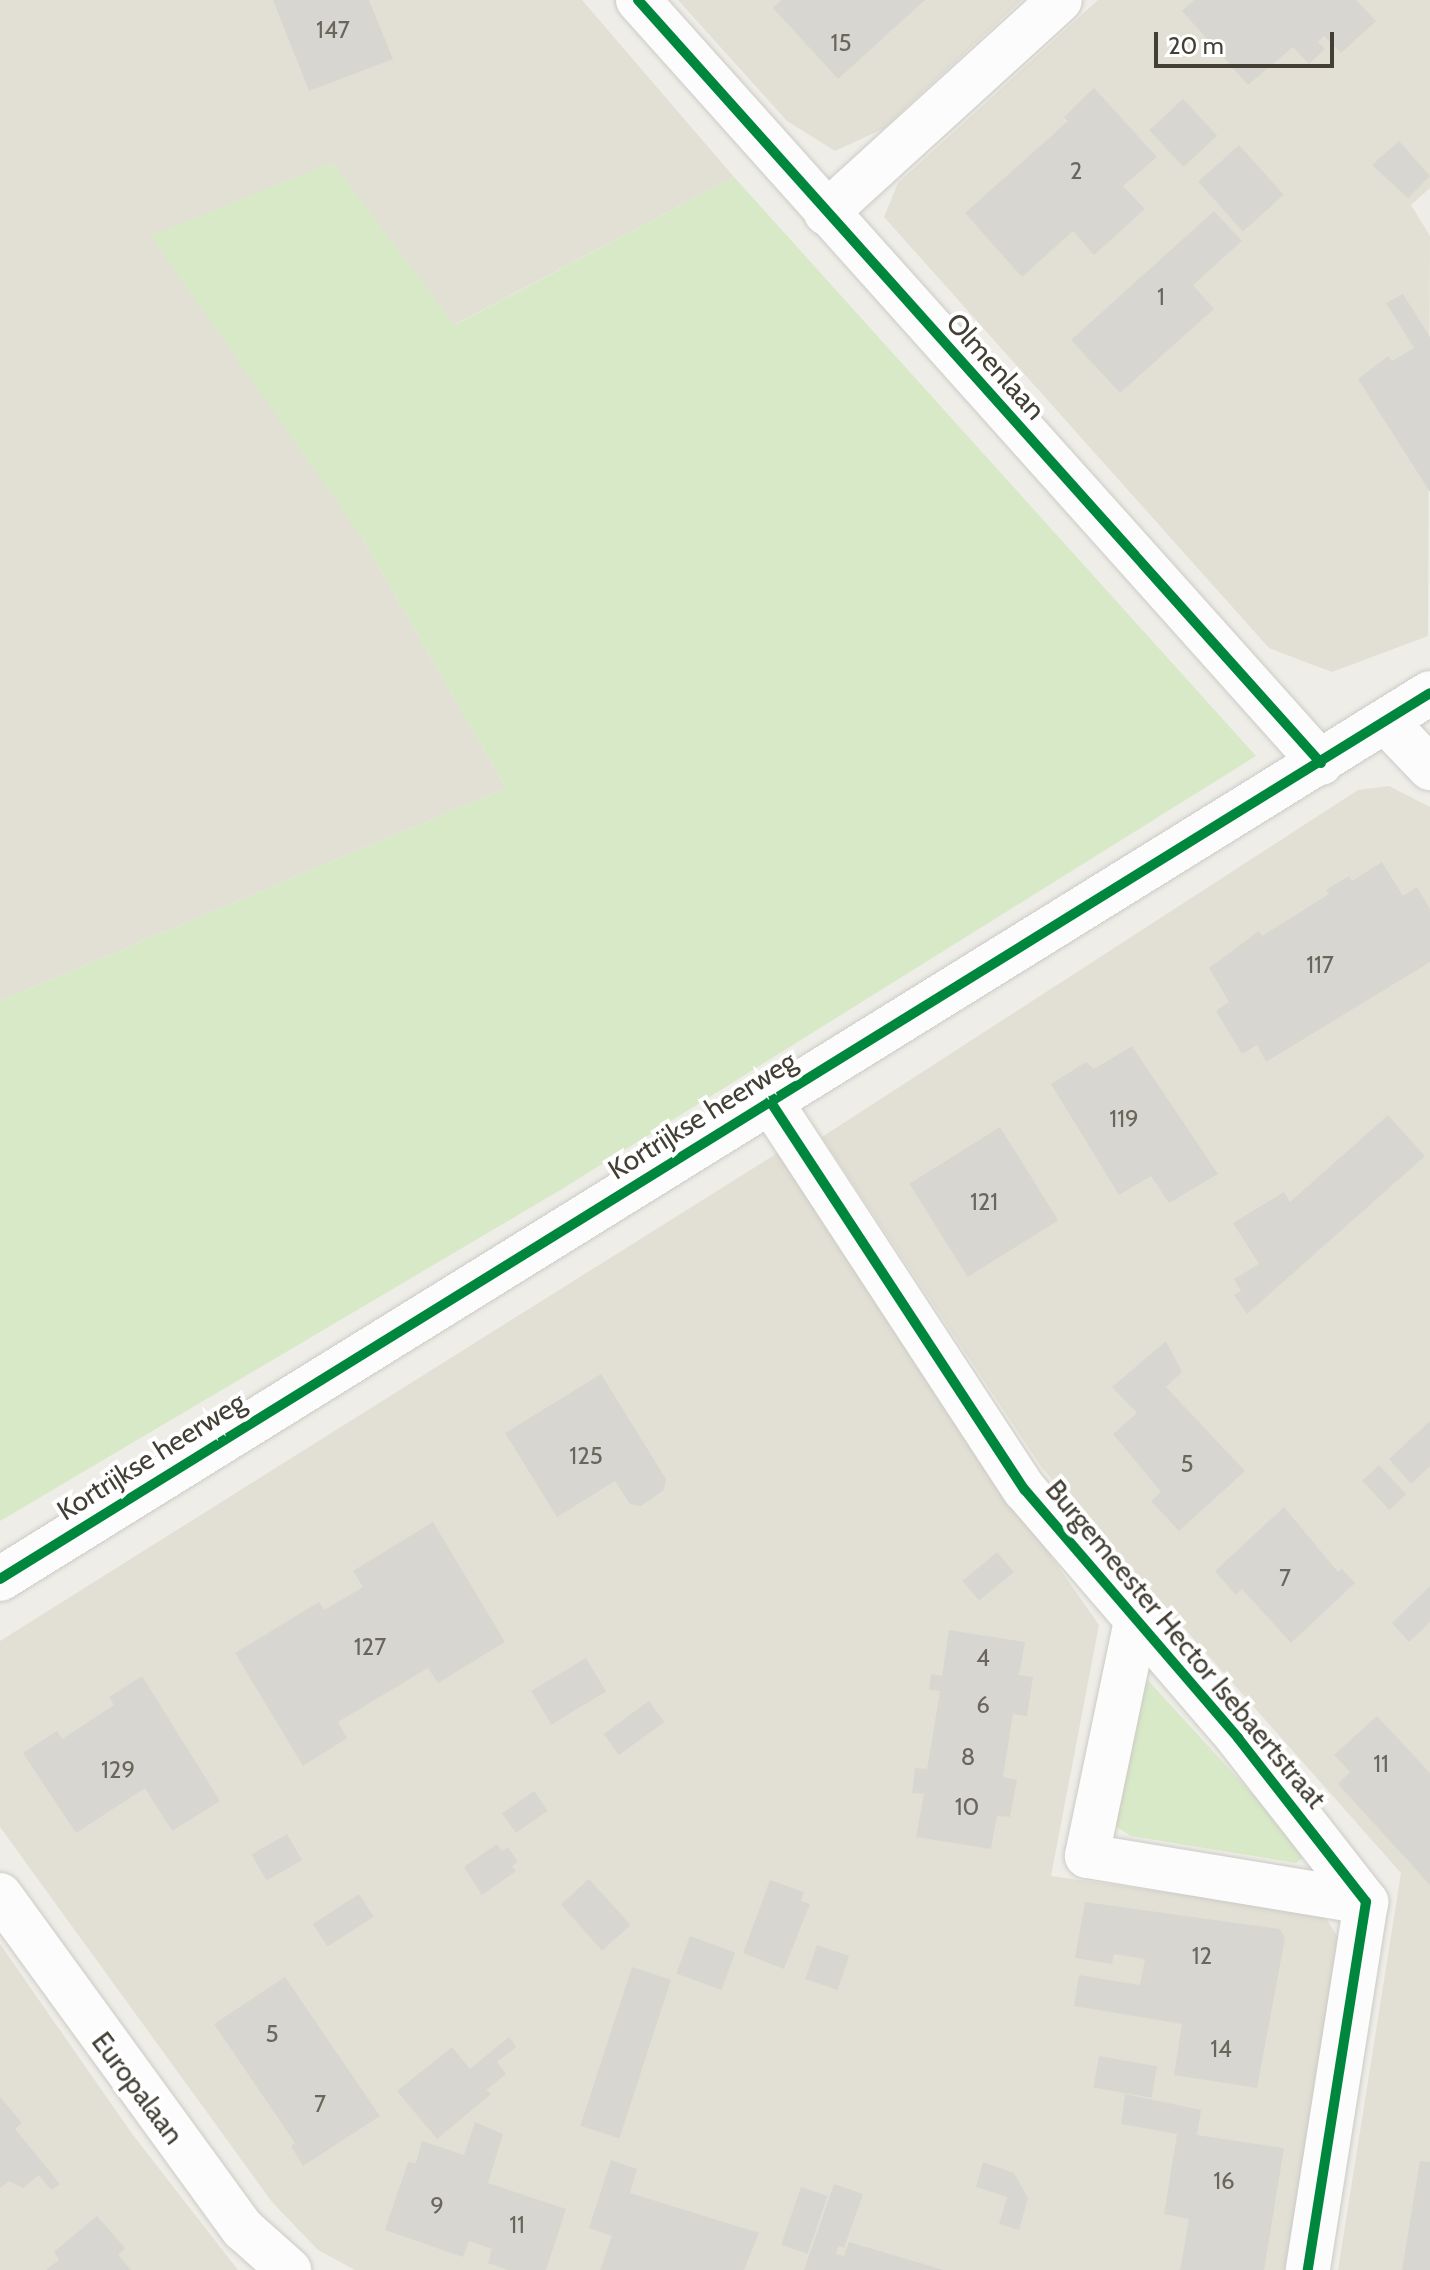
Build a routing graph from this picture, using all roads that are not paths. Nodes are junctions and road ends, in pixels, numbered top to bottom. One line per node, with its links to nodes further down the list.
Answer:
1 (638, 0): 3 (street, Olmenlaan)
2 (1060, 0): 3 (street)
3 (826, 213): 6 (street, Olmenlaan)
4 (1430, 693): 5 (street, Kortrijkse heerweg)
5 (1386, 722): 6 (street, Kortrijkse heerweg); 7 (street)
6 (1321, 763): 8 (street, Kortrijkse heerweg)
7 (1430, 768)
8 (770, 1101): 9 (street, Kortrijkse heerweg); 10 (street, Burgemeester Hector Isebaertstraat)
9 (0, 1579)
10 (1136, 1621): 12 (street, Burgemeester Hector Isebaertstraat); 12 (street, Burgemeester Hector Isebaertstraat)
11 (0, 1895): 13 (street, Europalaan)
12 (1366, 1902): 14 (street)
13 (289, 2270)
14 (1308, 2270)

